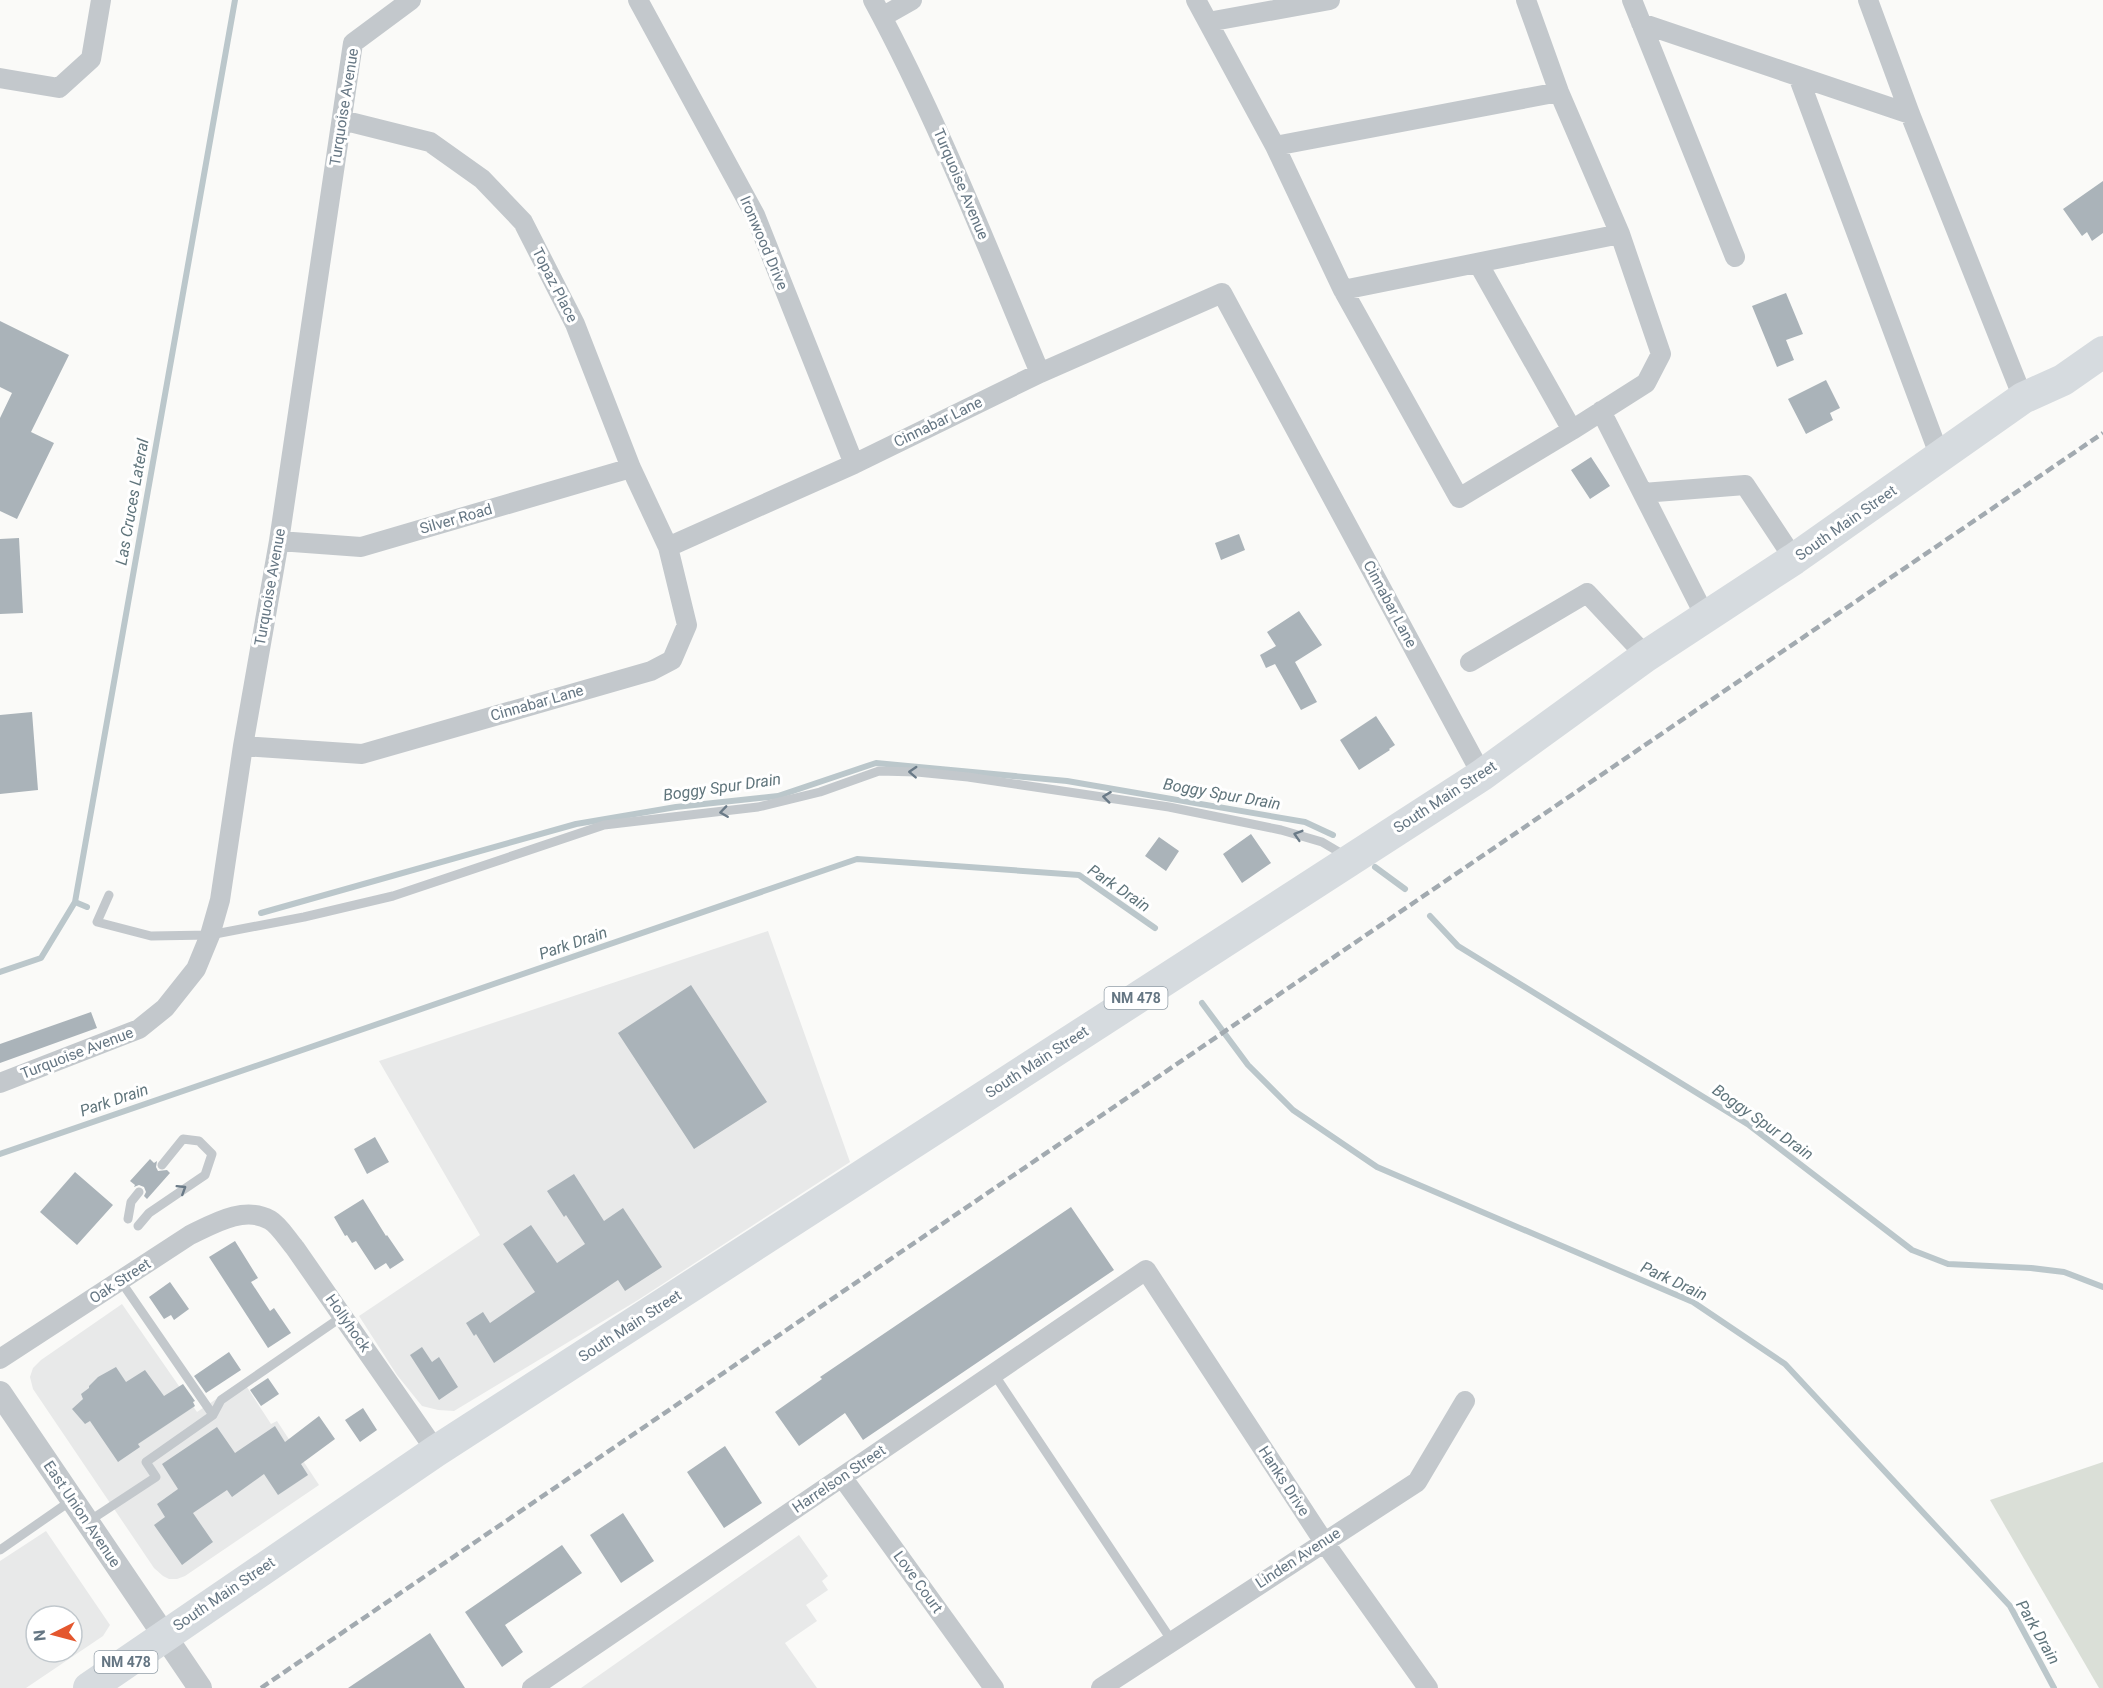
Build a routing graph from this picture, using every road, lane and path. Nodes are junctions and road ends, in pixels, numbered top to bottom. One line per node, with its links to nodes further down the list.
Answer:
1 (101, 0): 14 (street)
2 (411, 0): 17 (street, Turquoise Avenue)
3 (638, 0): 31 (street, Ironwood Drive)
4 (912, 0): 10 (street)
5 (1196, 0): 11 (street)
6 (1330, 0): 11 (street)
7 (1526, 0): 15 (street)
8 (1632, 0): 12 (street)
9 (1868, 0): 16 (street)
10 (877, 8): 25 (street, Turquoise Avenue)
11 (1208, 22): 18 (street)
12 (1641, 22): 13 (street); 20 (street)
13 (1798, 76): 16 (street); 30 (street)
14 (0, 78)
15 (1559, 92): 18 (street); 19 (street)
16 (1910, 114): 27 (street)
17 (342, 120): 32 (street, Topaz Place); 34 (street, Turquoise Avenue)
18 (1275, 146): 22 (street)
19 (1620, 234): 21 (street); 28 (street)
20 (1735, 257)
21 (1478, 262): 22 (street); 29 (street)
22 (1343, 290): 29 (street)
23 (2103, 352): 26 (main road, South Main Street / NM 478)
24 (2103, 364): 26 (main road)
25 (1040, 373): 31 (street, Cinnabar Lane); 41 (street, Cinnabar Lane)
26 (2063, 380): 27 (main road, South Main Street / NM 478)
27 (2022, 398): 30 (main road, South Main Street / NM 478)
28 (1601, 411): 29 (street); 33 (street)
29 (1572, 430)
30 (1940, 457): 36 (main road, South Main Street / NM 478)
31 (854, 464): 35 (street, Cinnabar Lane)
32 (631, 468): 34 (street, Silver Road); 35 (street, Topaz Place)
33 (1642, 493): 36 (street); 37 (street)
34 (279, 541): 40 (street, Turquoise Avenue)
35 (668, 548): 40 (street, Cinnabar Lane)
36 (1794, 559): 37 (main road, South Main Street / NM 478)
37 (1705, 616): 38 (main road, South Main Street / NM 478)
38 (1646, 656): 39 (street); 41 (main road, South Main Street / NM 478)
39 (1470, 662)
40 (243, 746): 44 (street, Turquoise Avenue)
41 (1482, 775): 42 (main road, South Main Street / NM 478)
42 (1351, 859): 44 (lane, one-way to 44); 59 (main road, South Main Street / NM 478)
43 (109, 895): 44 (lane)
44 (210, 935): 45 (street, Turquoise Avenue)
45 (0, 1083)
46 (162, 1165): 50 (lane, one-way to 46)
47 (139, 1192): 49 (lane)
48 (245, 1214): 52 (street, Oak Street); 53 (street, Hollyhock)
49 (128, 1219)
50 (138, 1226)
51 (1146, 1270): 55 (street, Harrelson Street); 63 (street, Hanks Drive)
52 (120, 1280): 54 (street, Oak Street); 58 (lane)
53 (343, 1316): 58 (lane); 59 (street, Hollyhock)
54 (0, 1359)
55 (994, 1374): 60 (street, Harrelson Street); 66 (lane)
56 (0, 1393): 61 (street, East Union Avenue)
57 (1465, 1401): 63 (street, Linden Avenue)
58 (213, 1415): 62 (lane)
59 (436, 1451): 65 (main road, South Main Street / NM 478)
60 (842, 1477): 69 (street, Harrelson Street); 70 (street, Love Court)
61 (72, 1500): 62 (street, East Union Avenue); 64 (lane)
62 (87, 1522): 65 (street, East Union Avenue)
63 (1324, 1542): 66 (street, Linden Avenue); 72 (street, Hanks Drive)
64 (0, 1550)
65 (163, 1636): 67 (main road, South Main Street / NM 478); 68 (street, East Union Avenue)
66 (1172, 1641): 71 (street, Linden Avenue)
67 (88, 1688)
68 (200, 1688)
69 (532, 1688)
70 (994, 1688)
71 (1101, 1688)
72 (1428, 1688)

